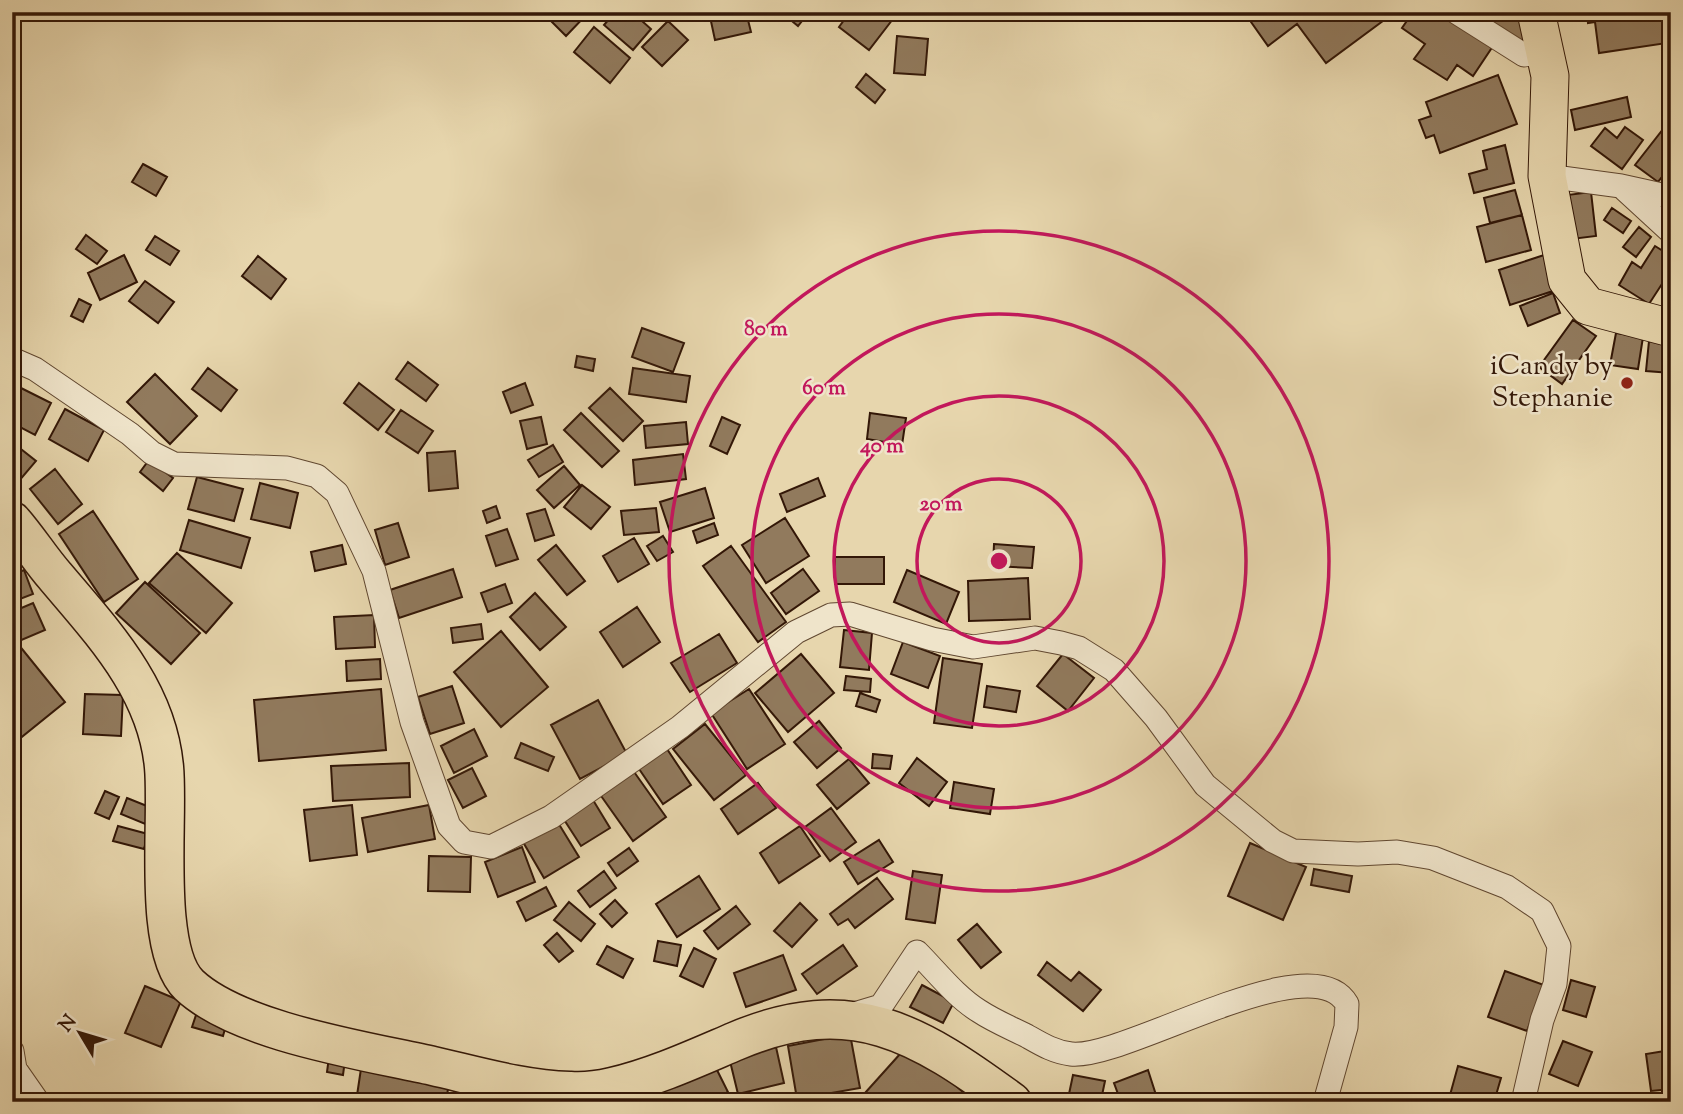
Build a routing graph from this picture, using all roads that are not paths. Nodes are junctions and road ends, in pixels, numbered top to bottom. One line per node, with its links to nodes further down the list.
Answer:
1 (1456, 12): 3 (street)
2 (1536, 12): 3 (main road)
3 (1545, 52): 4 (main road)
4 (1547, 176): 5 (street); 8 (main road)
5 (1621, 186): 6 (street); 7 (street)
6 (1671, 197)
7 (1671, 232)
8 (1671, 328)
9 (12, 359): 17 (street)
10 (12, 521): 13 (highway)
11 (836, 1019): 13 (highway); 15 (highway); 16 (street)
12 (12, 1051): 14 (street)
13 (629, 1091)
14 (38, 1102)
15 (1012, 1102)
16 (1325, 1102)
17 (1523, 1102)

